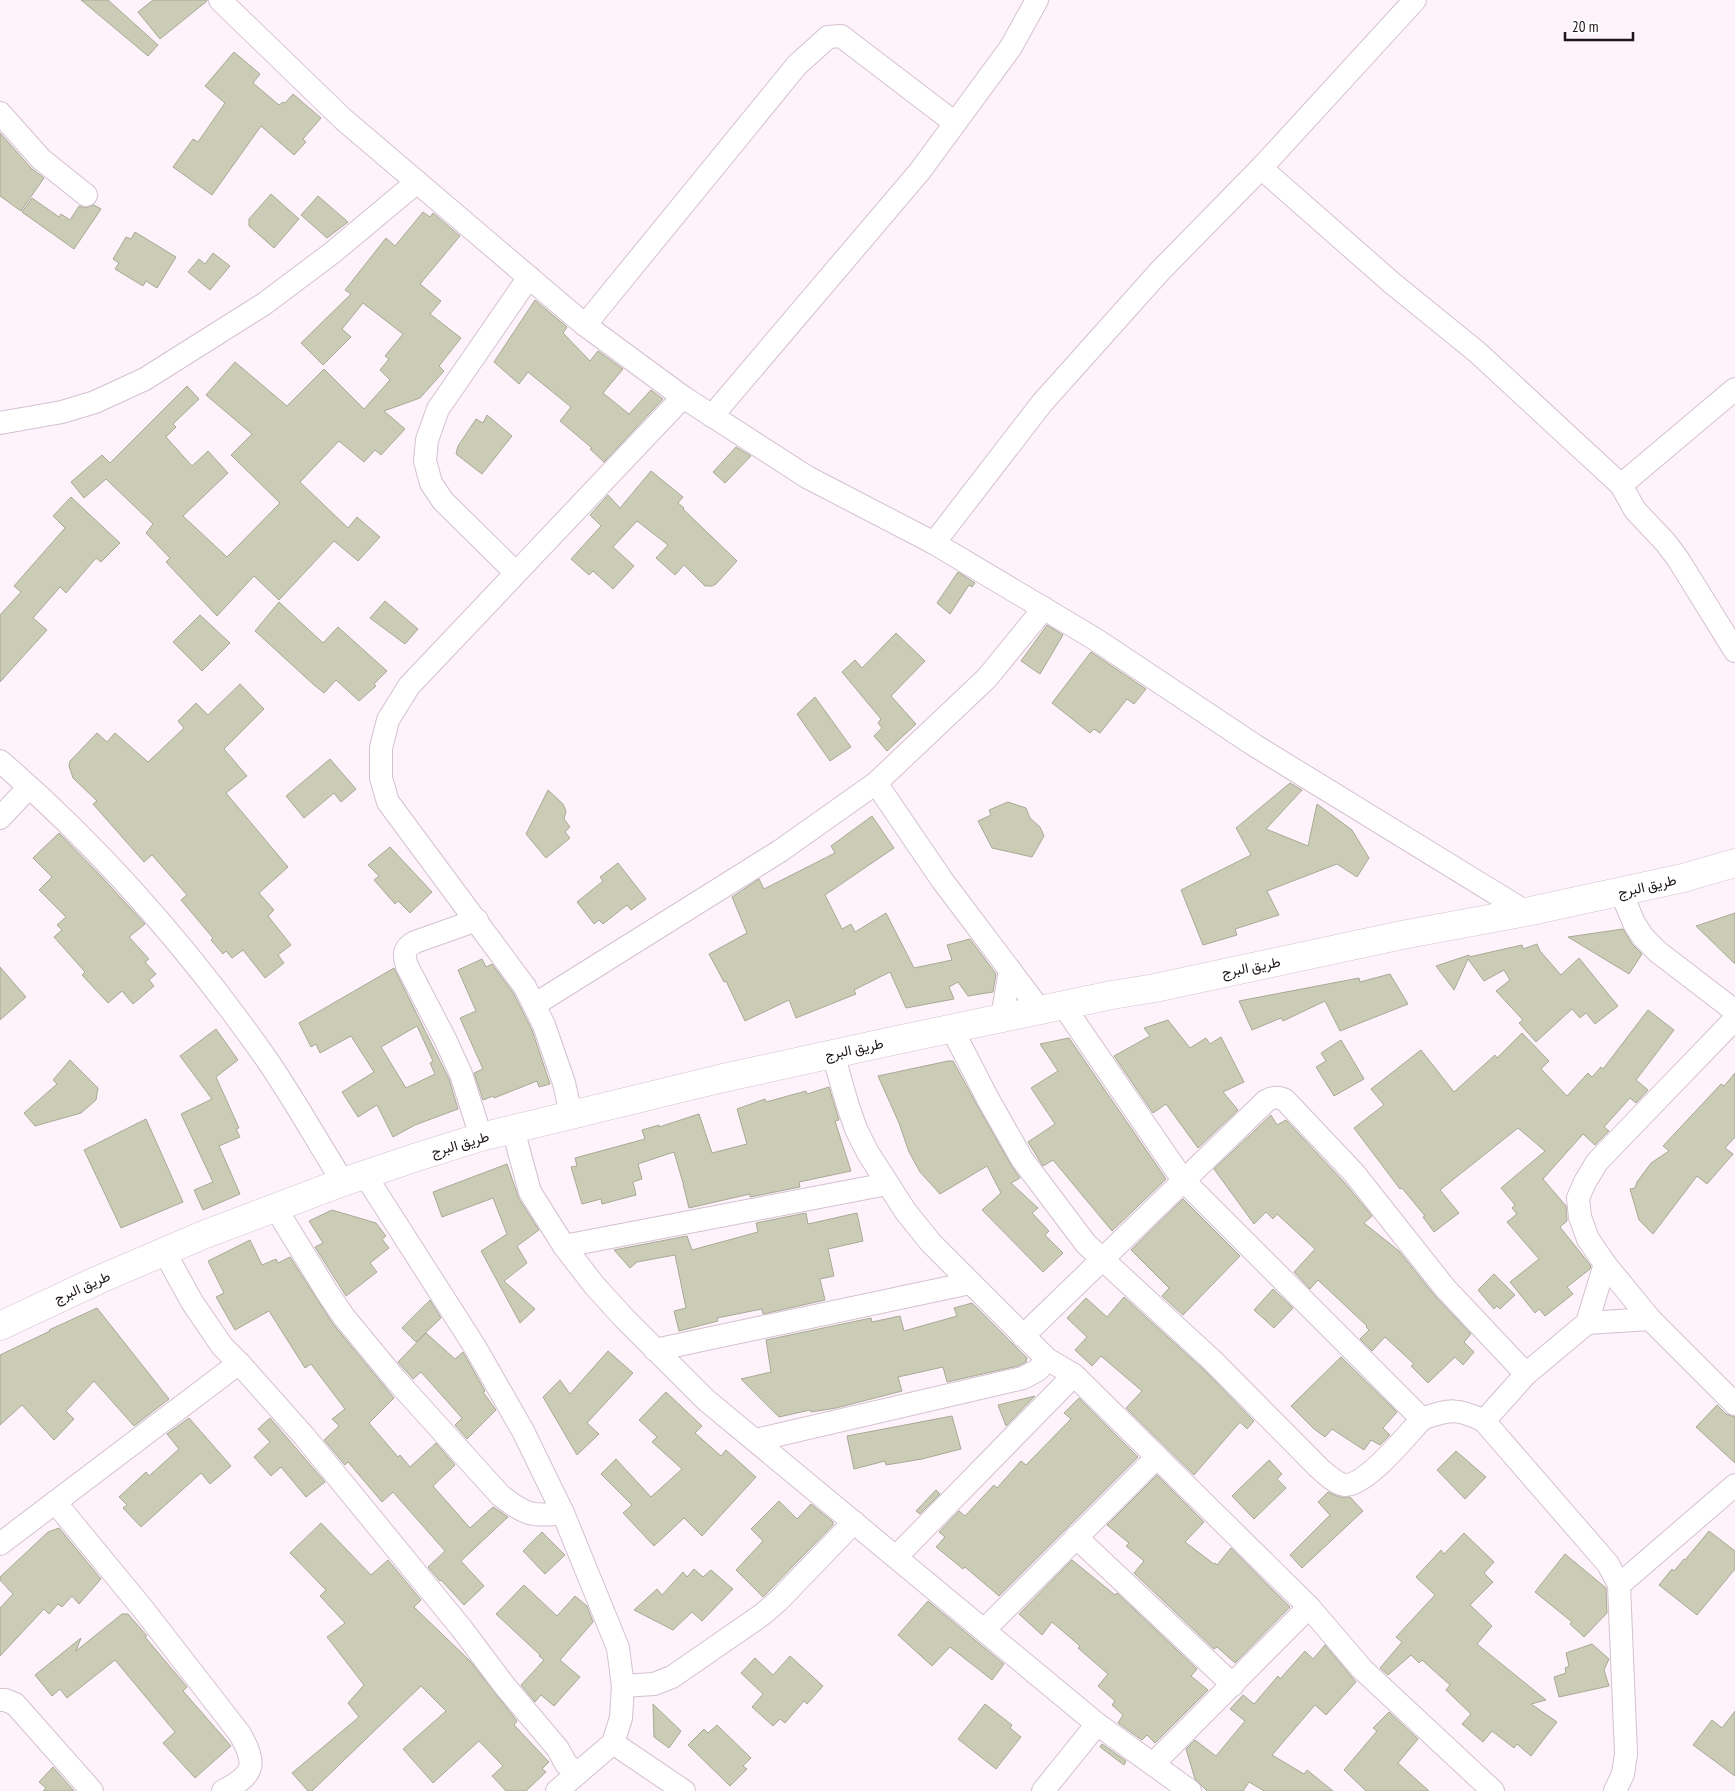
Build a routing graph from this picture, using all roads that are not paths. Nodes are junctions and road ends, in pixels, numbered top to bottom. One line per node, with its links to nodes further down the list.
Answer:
1 (220, 0): 7 (street)
2 (1037, 0): 5 (street)
3 (1415, 0): 6 (street)
4 (0, 113): 8 (street)
5 (955, 123): 10 (street); 13 (street)
6 (1261, 168): 15 (street); 16 (street)
7 (417, 182): 9 (street); 14 (street)
8 (86, 195)
9 (529, 278): 10 (street); 17 (street)
10 (585, 325): 12 (street)
11 (1735, 389): 15 (street)
12 (683, 397): 13 (street); 17 (street)
13 (712, 416): 16 (street)
14 (0, 424)
15 (1621, 485): 19 (street)
16 (934, 543): 18 (street)
17 (516, 572): 27 (street)
18 (1044, 608): 21 (street); 26 (street)
19 (1735, 651)
20 (0, 761): 22 (street)
21 (876, 783): 28 (street); 29 (street)
22 (29, 787): 23 (street); 39 (street)
23 (0, 818)
24 (1735, 863): 25 (street, طريق البرج)
25 (1620, 892): 26 (street, طريق البرج); 31 (street)
26 (1526, 912): 30 (street, طريق البرج)
27 (477, 920): 29 (street); 38 (street)
28 (1010, 970): 30 (street); 32 (street)
29 (534, 1005): 36 (street)
30 (1052, 1008): 32 (street, طريق البرج); 40 (street)
31 (1735, 1011)
32 (1002, 1018): 34 (street, طريق البرج)
33 (1735, 1020): 46 (street)
34 (952, 1029): 35 (street, طريق البرج); 45 (street)
35 (833, 1054): 36 (street, طريق البرج); 41 (street)
36 (571, 1115): 37 (street, طريق البرج)
37 (513, 1129): 38 (street, طريق البرج); 43 (street)
38 (481, 1137): 39 (street, طريق البرج)
39 (354, 1179): 42 (street, طريق البرج); 64 (street)
40 (1184, 1180): 45 (street); 55 (street); 58 (street)
41 (887, 1184): 43 (street); 47 (street)
42 (275, 1207): 44 (street, طريق البرج); 64 (street)
43 (564, 1246): 52 (street)
44 (164, 1251): 49 (street, طريق البرج); 54 (street)
45 (1102, 1259): 51 (street); 58 (street)
46 (1605, 1264): 48 (street); 50 (street)
47 (970, 1283): 51 (street); 52 (street)
48 (1650, 1319): 50 (street); 57 (street)
49 (1, 1323)
50 (1587, 1323): 55 (street)
51 (1023, 1336): 53 (street)
52 (655, 1350): 60 (street)
53 (1047, 1359): 56 (street); 60 (street)
54 (239, 1363): 63 (street); 78 (street)
55 (1526, 1374): 59 (street)
56 (1074, 1375): 61 (street); 68 (street)
57 (1735, 1404)
58 (1422, 1420): 59 (street)
59 (1484, 1421): 69 (street)
60 (756, 1440): 65 (street)
61 (1157, 1457): 66 (street); 70 (street)
62 (1735, 1485): 69 (street)
63 (55, 1502): 67 (street); 80 (street)
64 (563, 1513): 73 (street)
65 (854, 1522): 68 (street); 73 (street)
66 (1076, 1537): 71 (street); 72 (street)
67 (0, 1544)
68 (896, 1556): 71 (street)
69 (1619, 1585): 86 (street)
70 (1309, 1608): 72 (street); 85 (street)
71 (984, 1630): 75 (street)
72 (1233, 1685): 77 (street)
73 (623, 1686): 76 (street)
74 (0, 1700): 79 (street)
75 (1097, 1724): 77 (street); 83 (street)
76 (613, 1743): 78 (street); 82 (street)
77 (1153, 1764): 84 (street)
78 (578, 1772): 81 (street)
79 (92, 1791)
80 (223, 1791)
81 (558, 1791)
82 (684, 1791)
83 (1043, 1791)
84 (1190, 1791)
85 (1492, 1791)
86 (1615, 1791)

